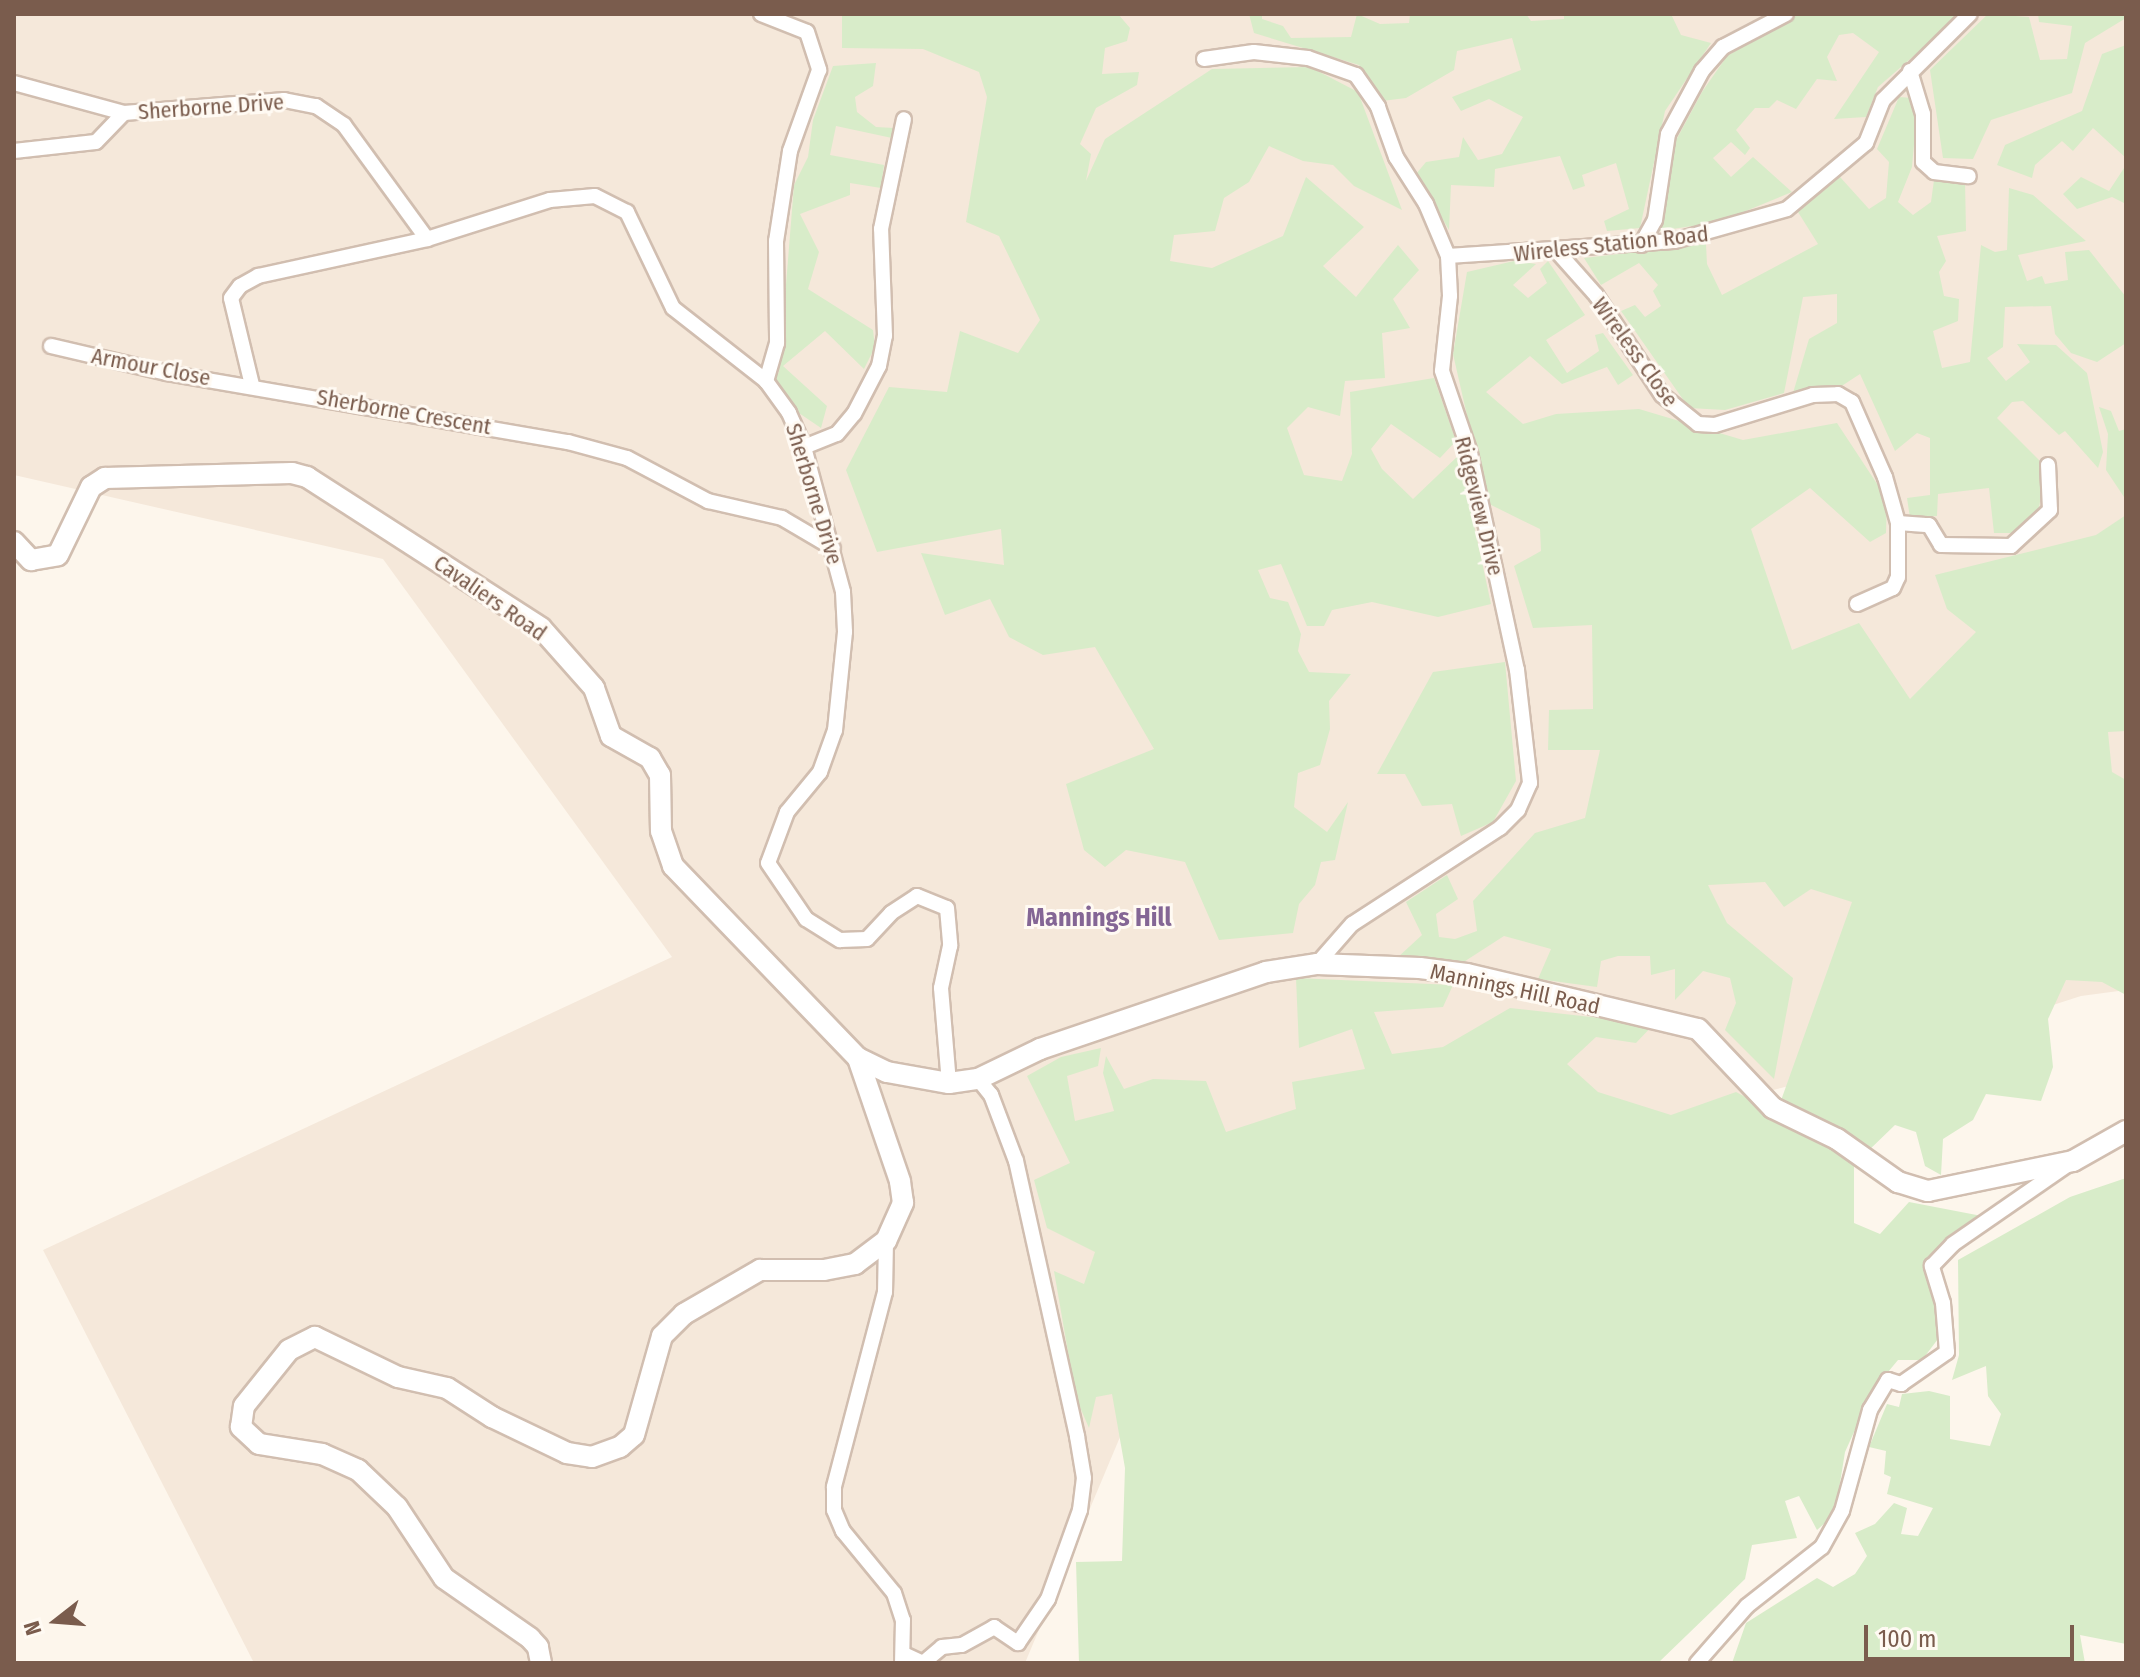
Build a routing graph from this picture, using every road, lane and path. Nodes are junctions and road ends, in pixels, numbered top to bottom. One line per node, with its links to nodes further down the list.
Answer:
1 (761, 14): 16 (street)
2 (1786, 14): 12 (street)
3 (1970, 14): 5 (street, Wireless Station Road)
4 (1204, 59): 14 (street, Ridgeview Drive)
5 (1910, 71): 10 (street); 12 (street, Wireless Station Road)
6 (14, 83): 7 (street, Sherborne Drive)
7 (124, 113): 9 (street); 11 (street, Sherborne Drive)
8 (904, 119): 18 (street)
9 (14, 151)
10 (1969, 176)
11 (427, 239): 16 (street, Sherborne Drive); 17 (street)
12 (1641, 245): 13 (street, Wireless Station Road)
13 (1555, 249): 14 (street, Wireless Station Road); 20 (street, Wireless Close)
14 (1448, 256): 24 (street, Ridgeview Drive)
15 (51, 346): 17 (street, Armour Close)
16 (766, 381): 18 (street, Sherborne Drive)
17 (252, 385): 22 (street, Sherborne Crescent)
18 (804, 447): 22 (street, Sherborne Drive)
19 (2048, 465): 20 (street)
20 (1898, 523): 23 (street)
21 (14, 542): 25 (main road, Cavaliers Road)
22 (833, 548): 27 (street, Sherborne Drive)
23 (1857, 604)
24 (1317, 964): 26 (main road, Mannings Hill Road); 29 (main road, Mannings Hill Road)
25 (858, 1058): 27 (main road, Mannings Hill Road); 30 (main road)
26 (978, 1079): 27 (main road, Mannings Hill Road); 31 (street)
27 (949, 1083)
28 (2126, 1131): 29 (main road, Mannings Hill Road)
29 (2073, 1161): 33 (street)
30 (886, 1241): 31 (street); 32 (main road)
31 (904, 1659)
32 (541, 1663)
33 (1697, 1663)

